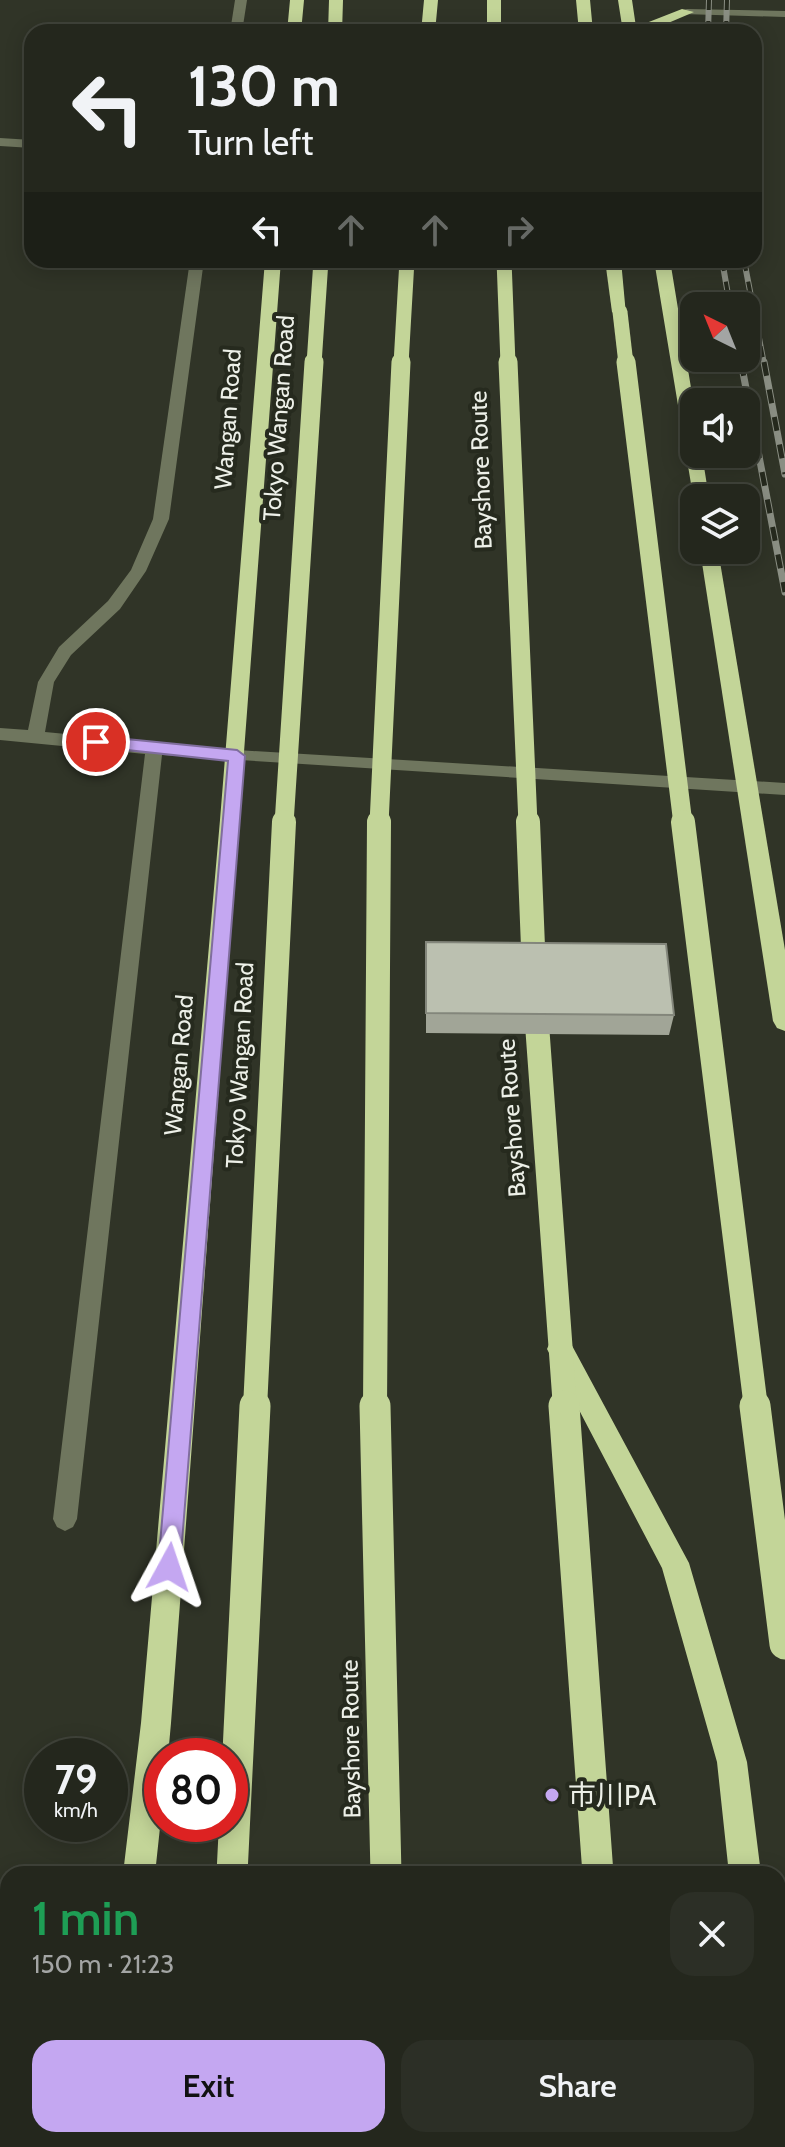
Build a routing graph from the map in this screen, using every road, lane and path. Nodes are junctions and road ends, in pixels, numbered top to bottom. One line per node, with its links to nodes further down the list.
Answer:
1 (241, 0): 11 (street)
2 (297, 0): 12 (highway)
3 (336, 0): 13 (highway)
4 (431, 0): 14 (highway)
5 (494, 0): 15 (highway)
6 (583, 0): 16 (highway)
7 (625, 0): 17 (highway)
8 (660, 3): 9 (highway)
9 (687, 12): 10 (street); 18 (highway)
10 (785, 14)
11 (237, 24)
12 (295, 24)
13 (335, 24)
14 (429, 24)
15 (494, 24)
16 (585, 24)
17 (629, 24)
18 (650, 24)
19 (0, 142): 20 (street)
20 (24, 144)
21 (196, 268): 31 (street)
22 (272, 268): 33 (highway, Wangan Road)
23 (320, 268): 41 (highway, Tokyo Wangan Road, bridge)
24 (407, 268): 42 (highway, Bayshore Route, bridge)
25 (504, 268): 37 (highway, Bayshore Route, bridge)
26 (614, 268): 39 (highway, bridge)
27 (663, 268): 28 (highway)
28 (698, 484)
29 (711, 564): 34 (highway)
30 (0, 734): 31 (street)
31 (36, 736): 32 (street)
32 (154, 748): 33 (street); 38 (street)
33 (237, 756): 34 (street); 40 (highway, Wangan Road)
34 (748, 788): 35 (street); 36 (highway)
35 (785, 789)
36 (785, 1021)
37 (560, 1349): 43 (highway, Bayshore Route, bridge); 44 (highway)
38 (65, 1519)
39 (785, 1644)
40 (140, 1866)
41 (232, 1866)
42 (386, 1866)
43 (597, 1866)
44 (744, 1866)

